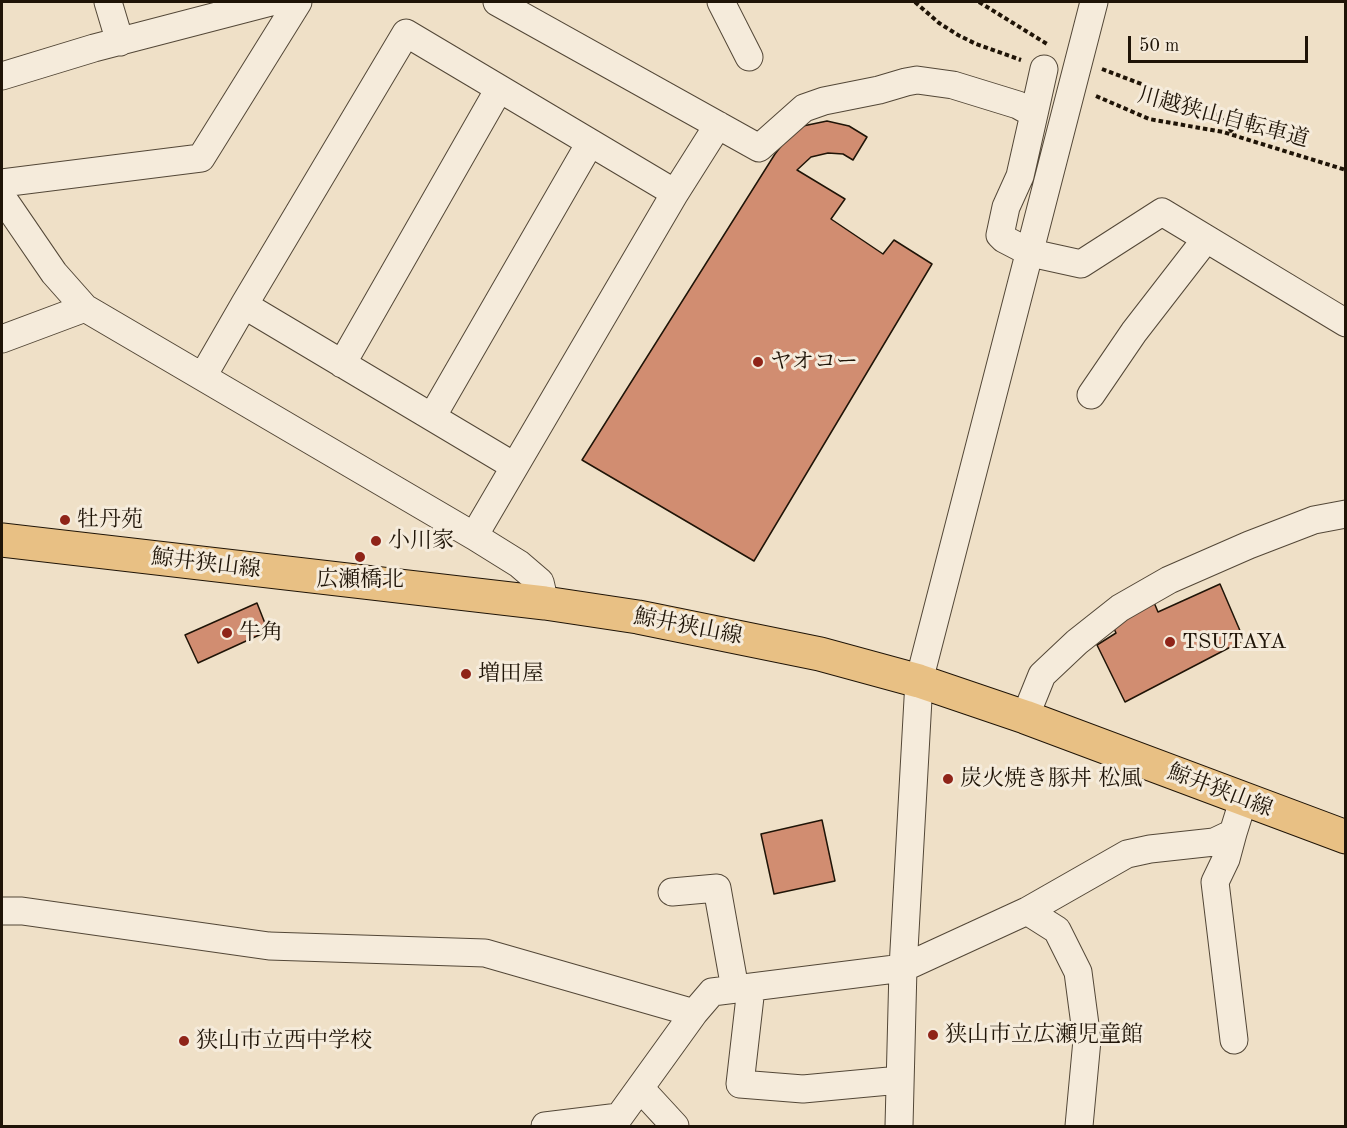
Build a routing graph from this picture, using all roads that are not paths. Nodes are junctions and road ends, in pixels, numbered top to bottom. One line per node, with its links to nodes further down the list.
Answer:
1 (108, 2): 7 (street)
2 (271, 2): 7 (street)
3 (297, 2): 15 (street)
4 (497, 2): 13 (street)
5 (721, 2): 8 (street)
6 (1094, 2): 19 (street)
7 (120, 42): 10 (street)
8 (749, 57)
9 (1046, 57): 12 (street)
10 (2, 76)
11 (499, 89): 14 (street); 20 (street); 24 (street)
12 (1034, 114): 13 (street); 19 (street)
13 (718, 125): 16 (street)
14 (590, 143): 16 (street); 27 (street)
15 (2, 183)
16 (675, 193): 28 (street)
17 (2, 197): 21 (street)
18 (1206, 239): 19 (street); 22 (street); 26 (street)
19 (1031, 253): 33 (street)
20 (244, 305): 24 (street); 25 (street)
21 (85, 308): 23 (street); 25 (street)
22 (1346, 323)
23 (2, 339)
24 (342, 364): 27 (street)
25 (203, 376): 30 (street)
26 (1091, 395)
27 (432, 417): 28 (street)
28 (514, 466): 30 (street)
29 (1346, 514): 34 (street)
30 (474, 536): 32 (street)
31 (2, 540): 32 (main road, 鯨井狭山線)
32 (545, 603): 33 (main road, 鯨井狭山線)
33 (920, 681): 34 (main road, 鯨井狭山線); 41 (street)
34 (1025, 717): 35 (main road, 鯨井狭山線)
35 (1243, 801): 36 (street); 37 (main road, 鯨井狭山線)
36 (1233, 832): 39 (street); 44 (street)
37 (1346, 837)
38 (672, 892): 42 (street)
39 (1027, 911): 41 (street); 50 (street)
40 (2, 912): 43 (street)
41 (903, 968): 42 (street); 45 (street)
42 (743, 989): 43 (street); 45 (street)
43 (694, 1013): 46 (street)
44 (1234, 1040)
45 (900, 1080): 49 (street)
46 (640, 1088): 47 (street); 48 (street)
47 (545, 1126)
48 (675, 1126)
49 (899, 1126)
50 (1079, 1126)

